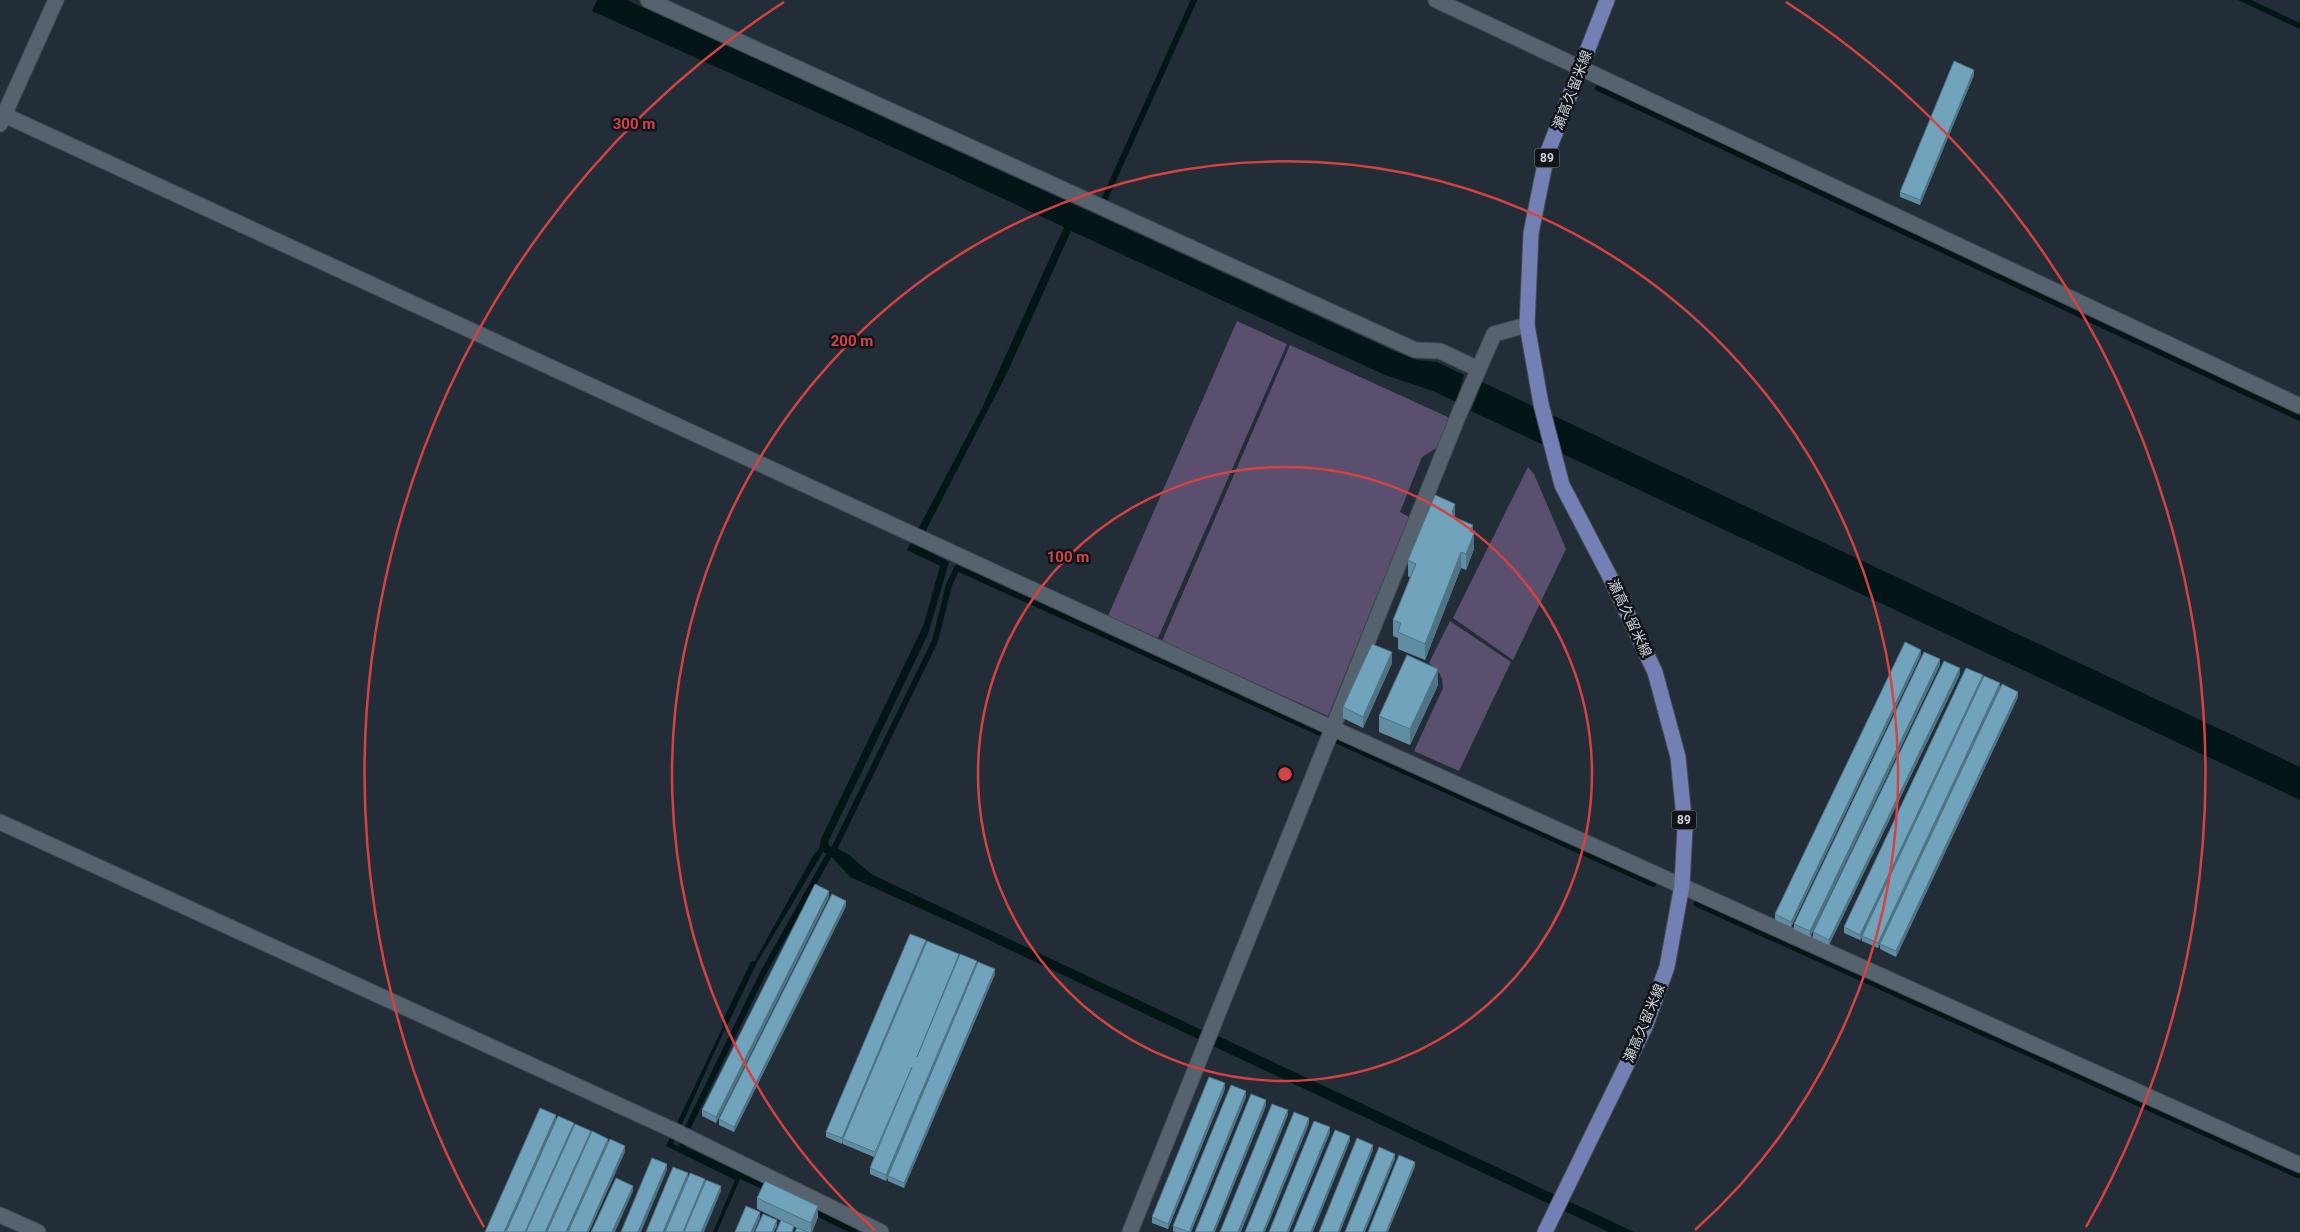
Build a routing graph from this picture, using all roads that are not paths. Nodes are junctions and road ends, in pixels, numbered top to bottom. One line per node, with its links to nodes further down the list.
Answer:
1 (56, 0): 6 (street)
2 (648, 0): 8 (street)
3 (1436, 0): 5 (street)
4 (1607, 0): 5 (main road, 瀬高久留米線 / 89)
5 (1581, 67): 7 (main road, 瀬高久留米線 / 89); 9 (street)
6 (1, 117): 10 (street)
7 (1527, 325): 8 (street); 12 (main road, 瀬高久留米線 / 89)
8 (1478, 369): 10 (street)
9 (2300, 406)
10 (1332, 728): 12 (street); 17 (street)
11 (0, 822): 16 (street)
12 (1682, 885): 13 (street); 18 (main road, 瀬高久留米線 / 89)
13 (2300, 1165)
14 (0, 1214): 15 (street)
15 (38, 1232)
16 (881, 1232)
17 (1130, 1232)
18 (1545, 1232)

